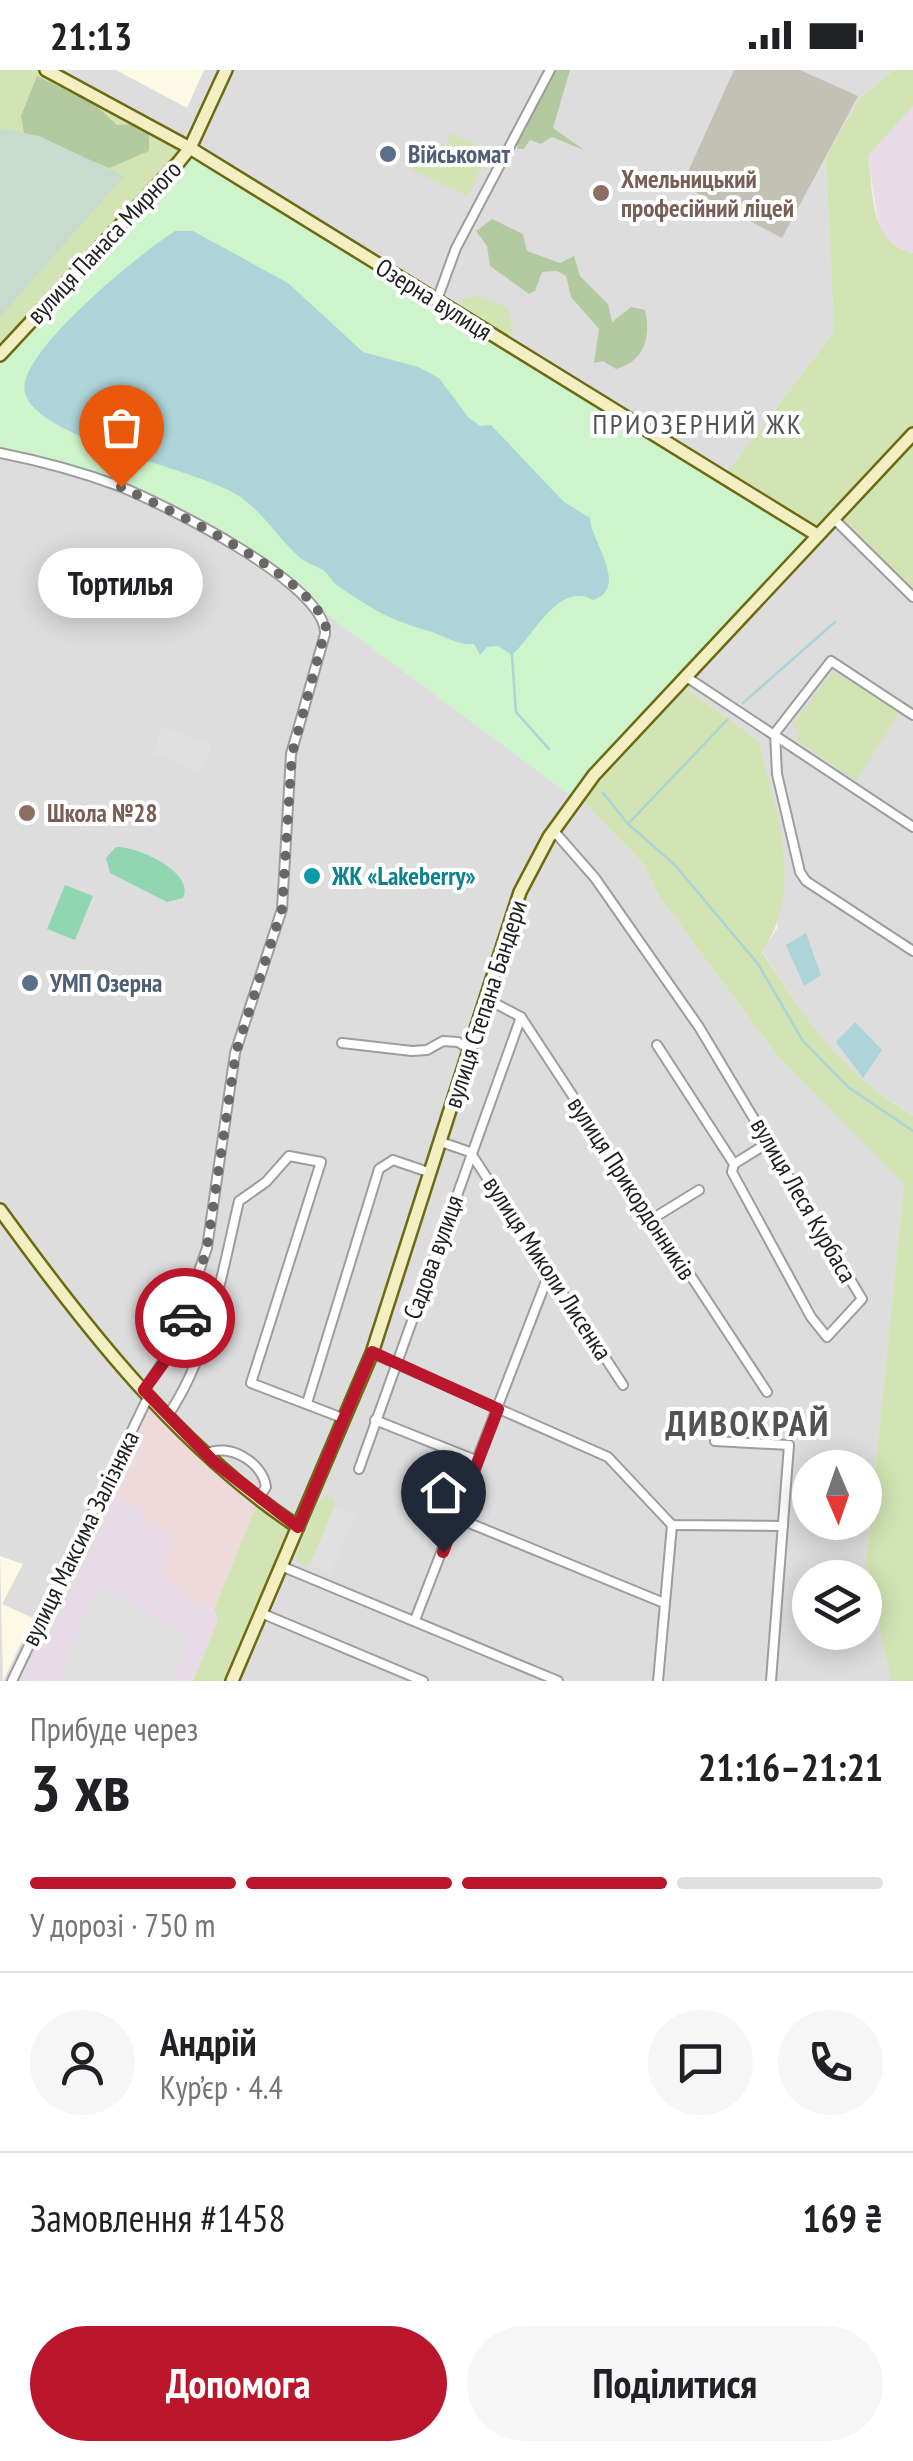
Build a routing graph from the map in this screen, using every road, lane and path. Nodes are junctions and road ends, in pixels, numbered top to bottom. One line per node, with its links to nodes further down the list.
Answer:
1 (46, 70): 4 (main road, Озерна вулиця)
2 (226, 70): 4 (main road, вулиця Панаса Мирного)
3 (550, 70): 5 (street)
4 (190, 148): 5 (main road, Озерна вулиця); 6 (main road, вулиця Панаса Мирного)
5 (437, 300): 10 (main road, Озерна вулиця)
6 (0, 355)
7 (913, 434): 9 (main road, вулиця Степана Бандери)
8 (0, 452): 35 (street, вулиця Максима Залізняка)
9 (834, 518): 10 (main road, вулиця Степана Бандери); 11 (street)
10 (817, 535): 12 (main road, вулиця Степана Бандери)
11 (913, 596)
12 (688, 678): 14 (street); 16 (main road, вулиця Степана Бандери)
13 (913, 716): 14 (street)
14 (776, 733): 15 (street); 17 (street)
15 (913, 827)
16 (553, 830): 18 (main road, вулиця Степана Бандери); 23 (street, вулиця Леся Курбаса)
17 (913, 951)
18 (486, 998): 19 (street, вулиця Прикордонників); 22 (main road, вулиця Степана Бандери)
19 (522, 1017): 25 (street, Садова вулиця); 30 (street, вулиця Прикордонників)
20 (342, 1044): 22 (street)
21 (657, 1045): 26 (street, вулиця Леся Курбаса)
22 (469, 1049): 24 (main road, вулиця Степана Бандери)
23 (772, 1141): 26 (street); 26 (street, вулиця Леся Курбаса)
24 (441, 1142): 25 (street); 27 (main road, вулиця Степана Бандери)
25 (470, 1152): 31 (street, вулиця Миколи Лисенка); 33 (street, Садова вулиця)
26 (734, 1164)
27 (430, 1173): 32 (main road, вулиця Степана Бандери); 37 (street)
28 (698, 1190): 30 (street)
29 (0, 1210): 35 (main road)
30 (652, 1219): 36 (street, вулиця Прикордонників)
31 (550, 1271): 34 (street, вулиця Миколи Лисенка); 38 (street)
32 (372, 1352): 33 (street); 40 (main road, вулиця Степана Бандери)
33 (395, 1363): 38 (street); 41 (street, Садова вулиця)
34 (624, 1385)
35 (146, 1392): 39 (main road); 56 (street, вулиця Максима Залізняка)
36 (767, 1392)
37 (307, 1403): 39 (street, вулиця Максима Залізняка); 40 (street)
38 (498, 1409): 44 (street); 48 (street)
39 (168, 1416): 43 (main road)
40 (346, 1420): 50 (main road, вулиця Степана Бандери)
41 (375, 1420): 44 (street); 45 (street, Садова вулиця)
42 (716, 1441): 49 (street)
43 (206, 1454): 46 (main road); 46 (street)
44 (478, 1461): 47 (street)
45 (358, 1469)
46 (258, 1499): 50 (main road)
47 (456, 1518): 52 (street); 54 (street)
48 (672, 1525): 49 (street); 52 (street)
49 (783, 1526): 62 (street)
50 (298, 1527): 51 (main road, вулиця Степана Бандери)
51 (281, 1566): 53 (main road, вулиця Степана Бандери); 54 (street)
52 (664, 1603): 61 (street)
53 (261, 1613): 55 (street); 57 (main road, вулиця Степана Бандери)
54 (415, 1620): 60 (street)
55 (396, 1670): 58 (street); 59 (street)
56 (12, 1681)
57 (232, 1681)
58 (392, 1681)
59 (423, 1681)
60 (558, 1681)
61 (658, 1681)
62 (772, 1681)

